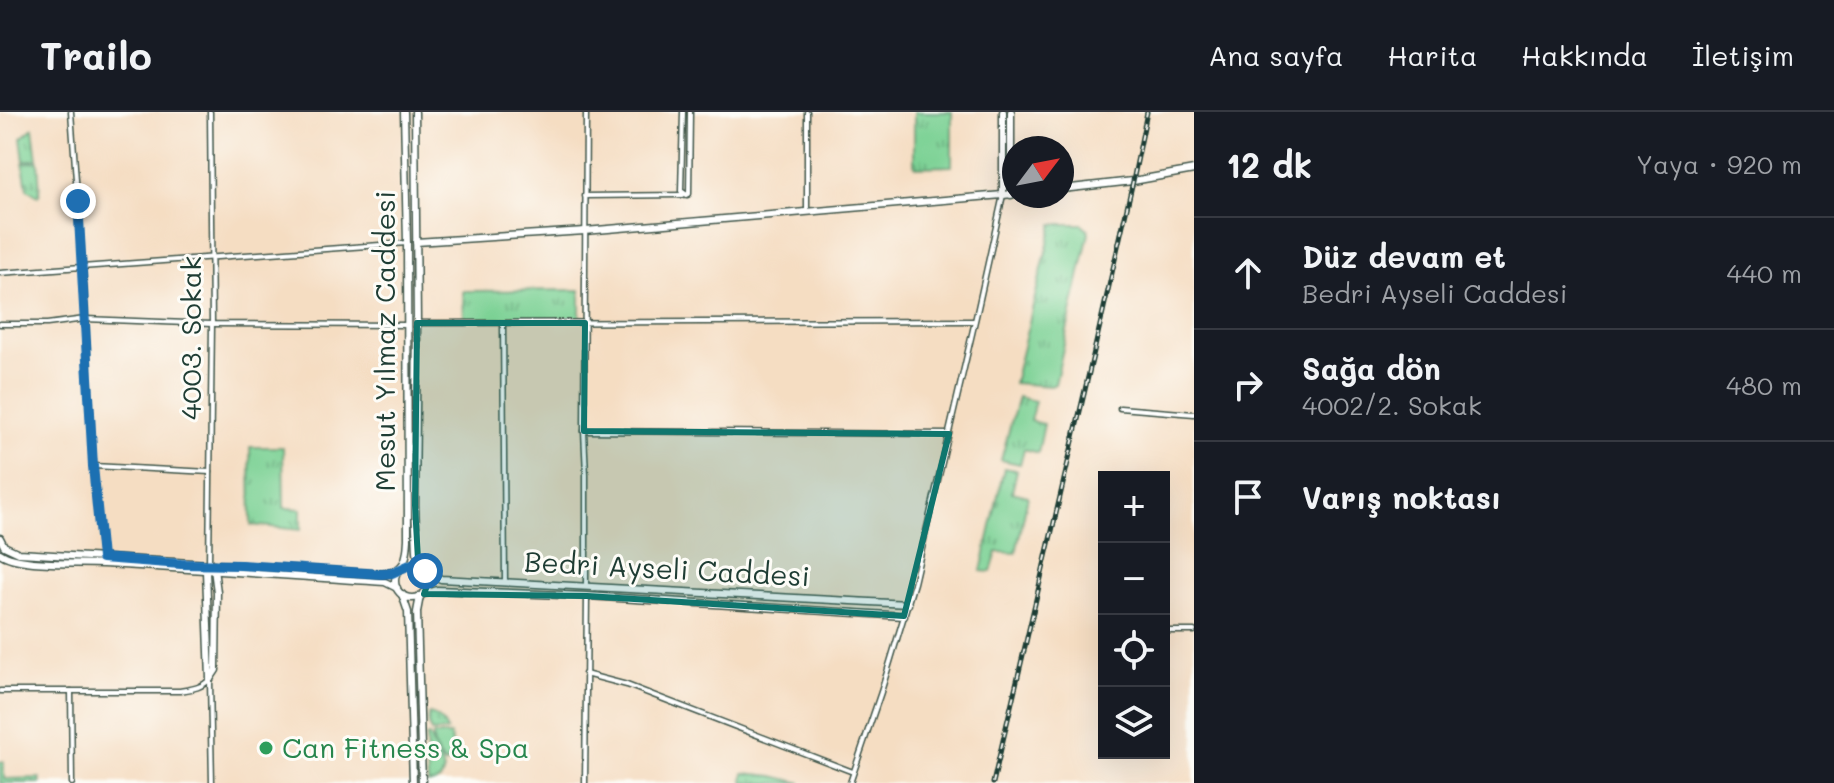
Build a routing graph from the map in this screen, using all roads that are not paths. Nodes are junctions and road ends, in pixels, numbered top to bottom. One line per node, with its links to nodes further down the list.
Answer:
1 (71, 112): 24 (street)
2 (210, 112): 23 (street, 4003. Sokak)
3 (404, 112): 22 (main road, Mesut Yılmaz Caddesi)
4 (415, 112): 21 (main road, Mesut Yılmaz Caddesi)
5 (586, 112): 16 (street)
6 (683, 112): 15 (street)
7 (690, 112): 15 (street)
8 (807, 112): 19 (street)
9 (1003, 112): 11 (main road)
10 (1011, 112): 12 (main road)
11 (1005, 136)
12 (1010, 136)
13 (1194, 170): 14 (main road)
14 (1074, 188)
15 (684, 195): 16 (street)
16 (585, 196): 20 (street)
17 (1002, 196): 19 (main road)
18 (1005, 208): 27 (street)
19 (807, 212): 20 (main road)
20 (585, 231): 21 (main road); 29 (street)
21 (416, 242): 28 (main road, Mesut Yılmaz Caddesi)
22 (407, 243): 23 (street); 33 (main road, Mesut Yılmaz Caddesi)
23 (211, 258): 24 (street); 31 (street, 4003. Sokak)
24 (82, 266): 25 (street); 26 (street)
25 (0, 273)
26 (85, 319): 30 (street); 31 (street); 38 (street)
27 (975, 321): 29 (street); 37 (street)
28 (417, 323): 32 (street); 45 (main road, Mesut Yılmaz Caddesi)
29 (585, 323): 32 (street); 36 (street)
30 (0, 324)
31 (212, 324): 33 (street); 39 (street, 4003. Sokak)
32 (503, 324): 46 (street)
33 (407, 325): 44 (main road, Mesut Yılmaz Caddesi)
34 (1120, 408): 35 (street)
35 (1194, 414)
36 (584, 431): 37 (street); 47 (street)
37 (949, 434): 51 (street)
38 (93, 466): 39 (street); 42 (street)
39 (210, 472): 43 (street, 4003. Sokak)
40 (0, 538): 42 (main road)
41 (0, 553): 43 (main road)
42 (102, 558): 43 (main road)
43 (210, 567): 44 (main road); 48 (main road); 56 (main road)
44 (400, 569): 45 (main road); 48 (main road)
45 (424, 569): 46 (main road, Bedri Ayseli Caddesi); 49 (main road)
46 (505, 582): 47 (main road, Bedri Ayseli Caddesi)
47 (586, 586): 51 (main road, Bedri Ayseli Caddesi)
48 (399, 591): 49 (main road); 62 (main road)
49 (422, 595): 50 (main road, Bedri Ayseli Caddesi); 63 (main road)
50 (587, 596): 52 (main road, Bedri Ayseli Caddesi); 55 (street)
51 (908, 604): 52 (street)
52 (904, 616): 59 (street)
53 (1170, 631): 54 (street)
54 (1194, 631)
55 (585, 674): 59 (street); 64 (street)
56 (210, 679): 58 (street); 61 (street)
57 (0, 691): 58 (street)
58 (71, 691): 60 (street)
59 (853, 772): 65 (street)
60 (72, 783)
61 (212, 783)
62 (413, 783)
63 (422, 783)
64 (585, 783)
65 (850, 783)

